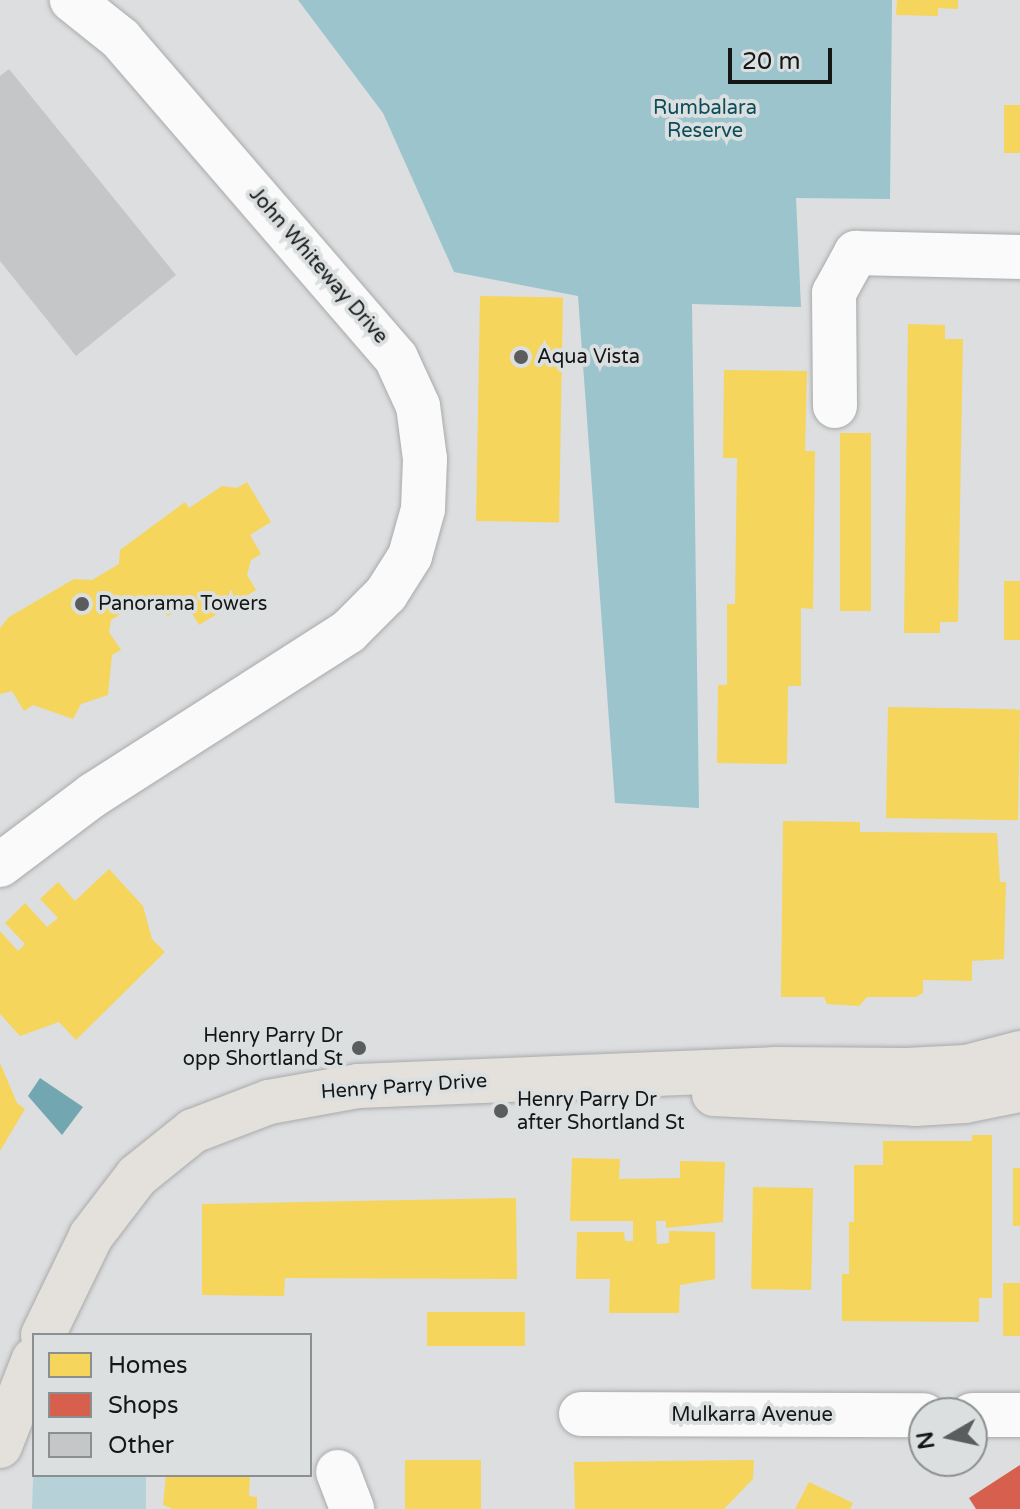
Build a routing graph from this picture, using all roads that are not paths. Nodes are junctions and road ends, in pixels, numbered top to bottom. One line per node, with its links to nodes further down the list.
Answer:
1 (72, 0): 4 (street, John Whiteway Drive)
2 (1020, 257): 3 (street)
3 (835, 406)
4 (0, 865)
5 (1020, 1053): 6 (main road, Henry Parry Drive)
6 (592, 1080): 7 (main road, Henry Parry Drive); 8 (main road, Henry Parry Drive)
7 (1020, 1090)
8 (44, 1333)
9 (32, 1364): 14 (main road)
10 (581, 1414): 11 (street, Mulkarra Avenue)
11 (908, 1415)
12 (988, 1415): 13 (street)
13 (1020, 1415)
14 (0, 1446)

